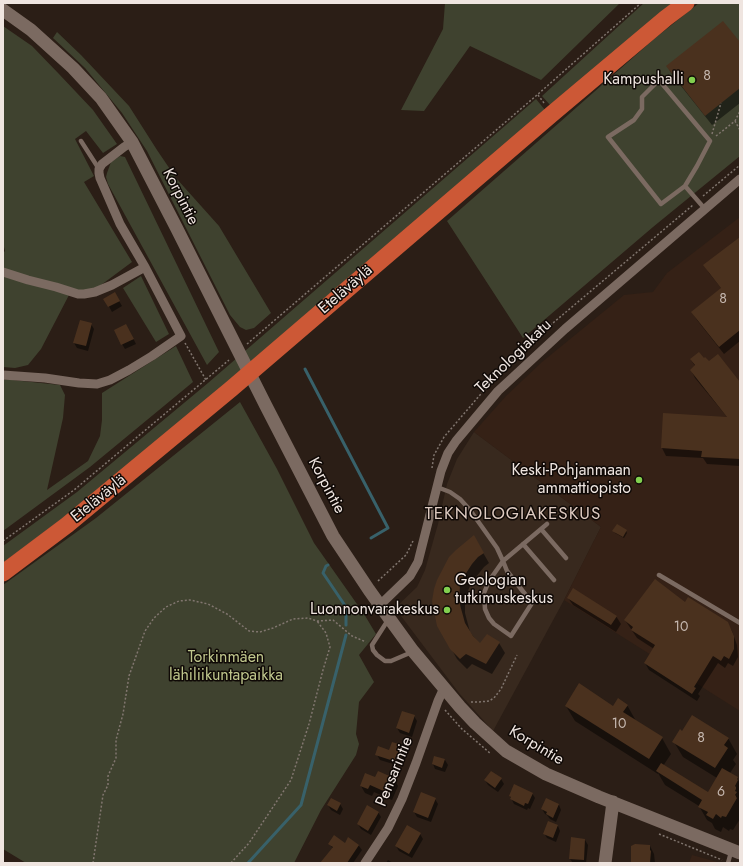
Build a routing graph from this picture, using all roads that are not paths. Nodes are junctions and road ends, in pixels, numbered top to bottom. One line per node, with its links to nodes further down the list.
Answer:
1 (686, 3): 18 (highway, Eteläväylä)
2 (3, 10): 4 (street, Korpintie)
3 (81, 142): 5 (lane)
4 (132, 142): 5 (street); 21 (street, Korpintie)
5 (99, 169): 9 (street)
6 (740, 179): 8 (street, Teknologiakatu)
7 (685, 186): 7 (lane); 8 (lane)
8 (705, 209): 12 (street, Teknologiakatu)
9 (145, 267): 10 (street); 11 (street)
10 (3, 272)
11 (3, 375)
12 (437, 487): 17 (lane); 21 (street, Teknologiakatu)
13 (547, 524): 14 (lane)
14 (541, 529): 15 (lane); 16 (lane)
15 (523, 544): 17 (lane); 20 (lane)
16 (566, 558)
17 (503, 560): 17 (lane)
18 (3, 573)
19 (659, 575): 23 (lane)
20 (554, 580)
21 (380, 606): 22 (street, Korpintie)
22 (389, 618): 24 (street, Korpintie); 24 (lane)
23 (740, 623)
24 (414, 651): 25 (street, Korpintie)
25 (444, 688): 26 (street, Korpintie); 28 (street, Pensarintie)
26 (613, 802): 27 (street, Korpintie); 29 (street)
27 (732, 857)
28 (365, 863)
29 (606, 863)

